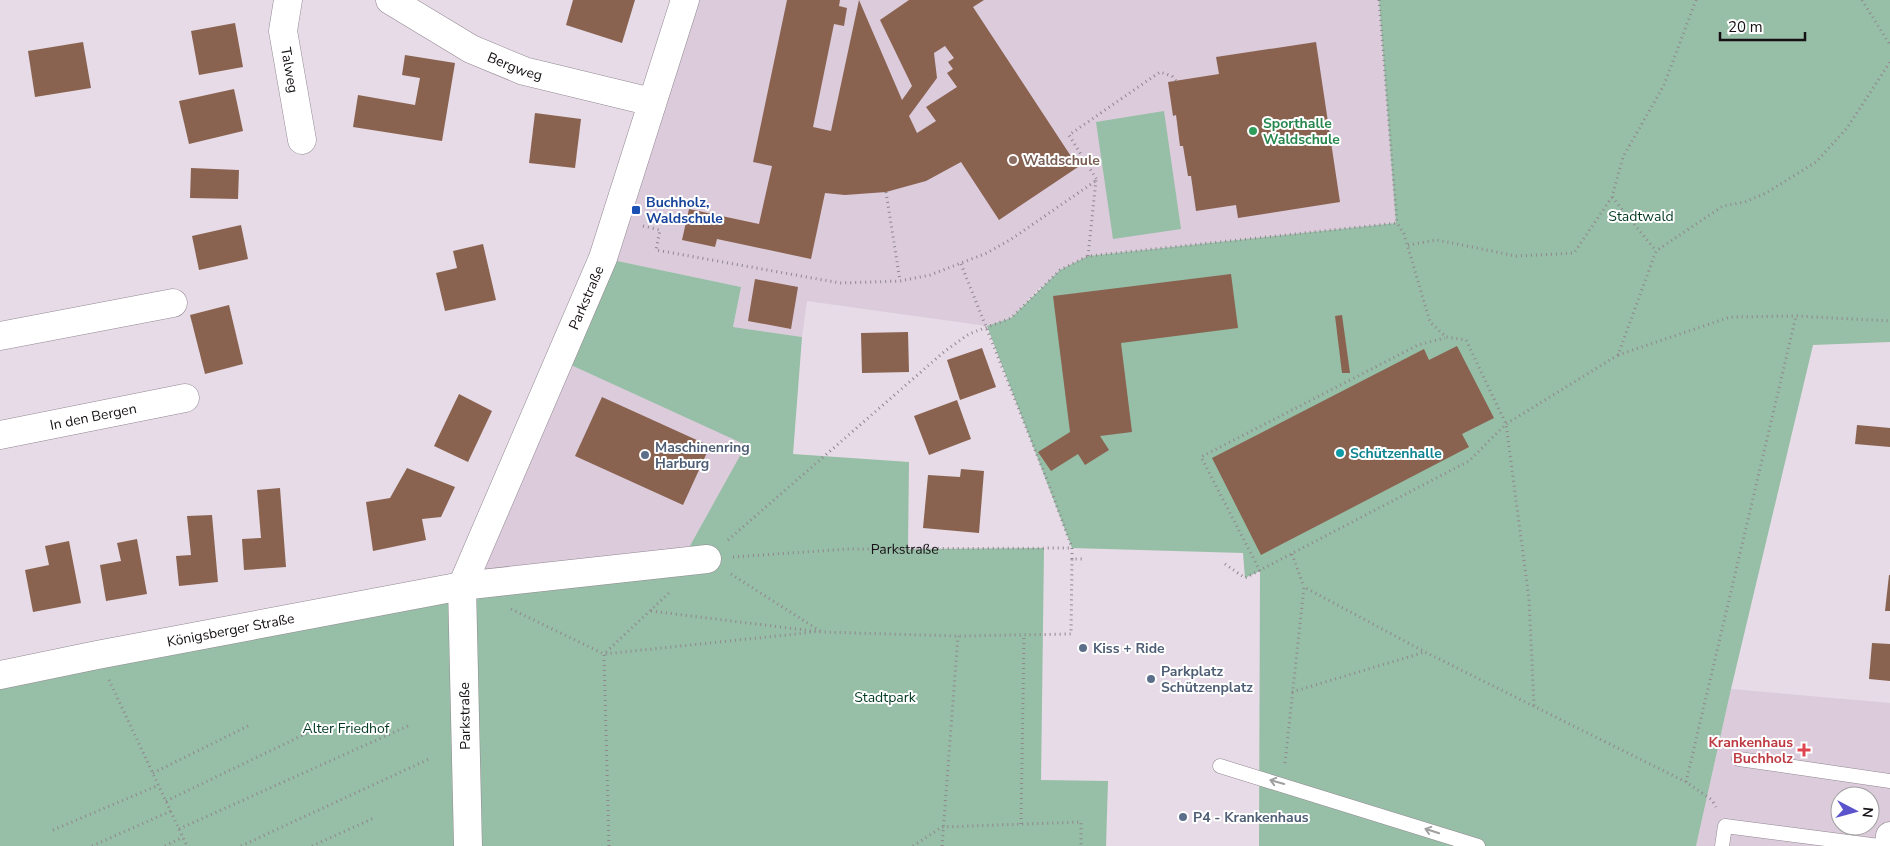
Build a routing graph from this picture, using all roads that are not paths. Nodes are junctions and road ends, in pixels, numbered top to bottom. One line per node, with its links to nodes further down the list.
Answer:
1 (288, 0): 5 (street, Talweg)
2 (390, 0): 4 (street, Bergweg)
3 (685, 0): 4 (street, Parkstraße)
4 (652, 102): 11 (street, Parkstraße)
5 (302, 140)
6 (173, 303): 7 (street)
7 (0, 336)
8 (186, 398): 9 (street, In den Bergen)
9 (0, 435)
10 (707, 559): 11 (street)
11 (462, 586): 12 (street, Königsberger Straße); 17 (street, Parkstraße)
12 (0, 675)
13 (1739, 759): 15 (lane)
14 (1220, 766): 18 (lane, one-way to 14)
15 (1890, 781)
16 (1890, 836): 21 (street)
17 (468, 846)
18 (1478, 846)
19 (1722, 846): 20 (lane)
20 (1878, 846)
21 (1889, 846)

